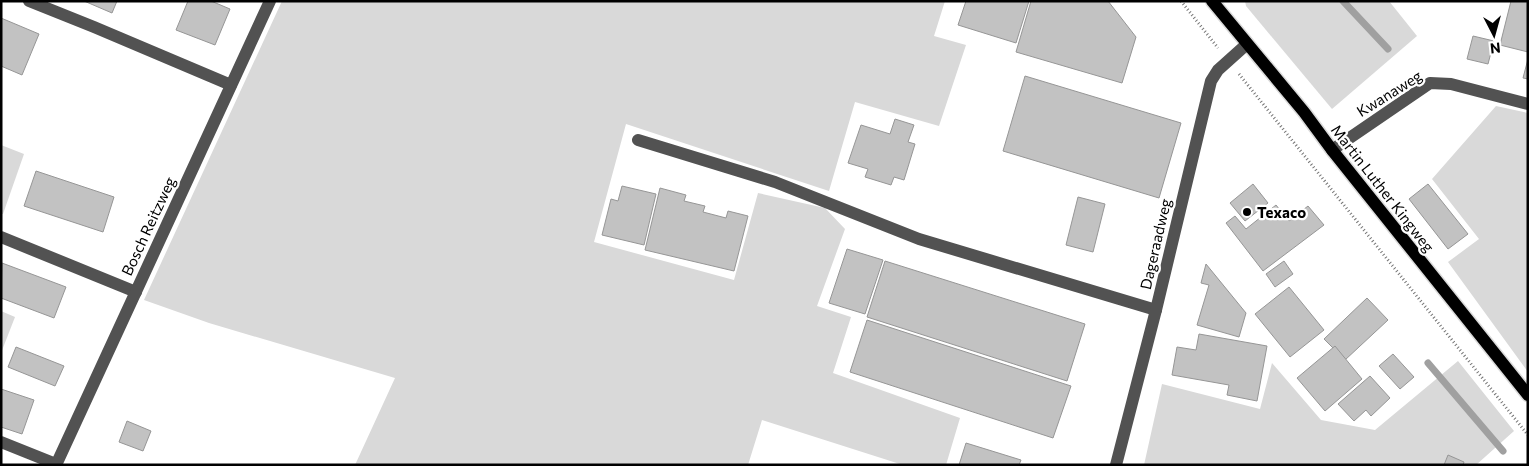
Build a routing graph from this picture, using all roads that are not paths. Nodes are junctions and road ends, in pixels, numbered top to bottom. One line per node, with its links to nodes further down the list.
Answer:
1 (29, 1): 5 (street)
2 (270, 1): 5 (street, Bosch Reitzweg)
3 (1212, 1): 4 (main road, Martin Luther Kingweg)
4 (1247, 44): 8 (main road, Martin Luther Kingweg); 11 (street, Dageraadweg)
5 (231, 85): 10 (street, Bosch Reitzweg)
6 (1528, 104): 8 (street, Kwanaweg)
7 (638, 140): 11 (street)
8 (1332, 150): 12 (main road, Martin Luther Kingweg)
9 (1, 238): 10 (street)
10 (136, 292): 14 (street, Bosch Reitzweg)
11 (1156, 310): 15 (street, Dageraadweg)
12 (1528, 395)
13 (1, 442): 14 (street)
14 (56, 464)
15 (1116, 465)

